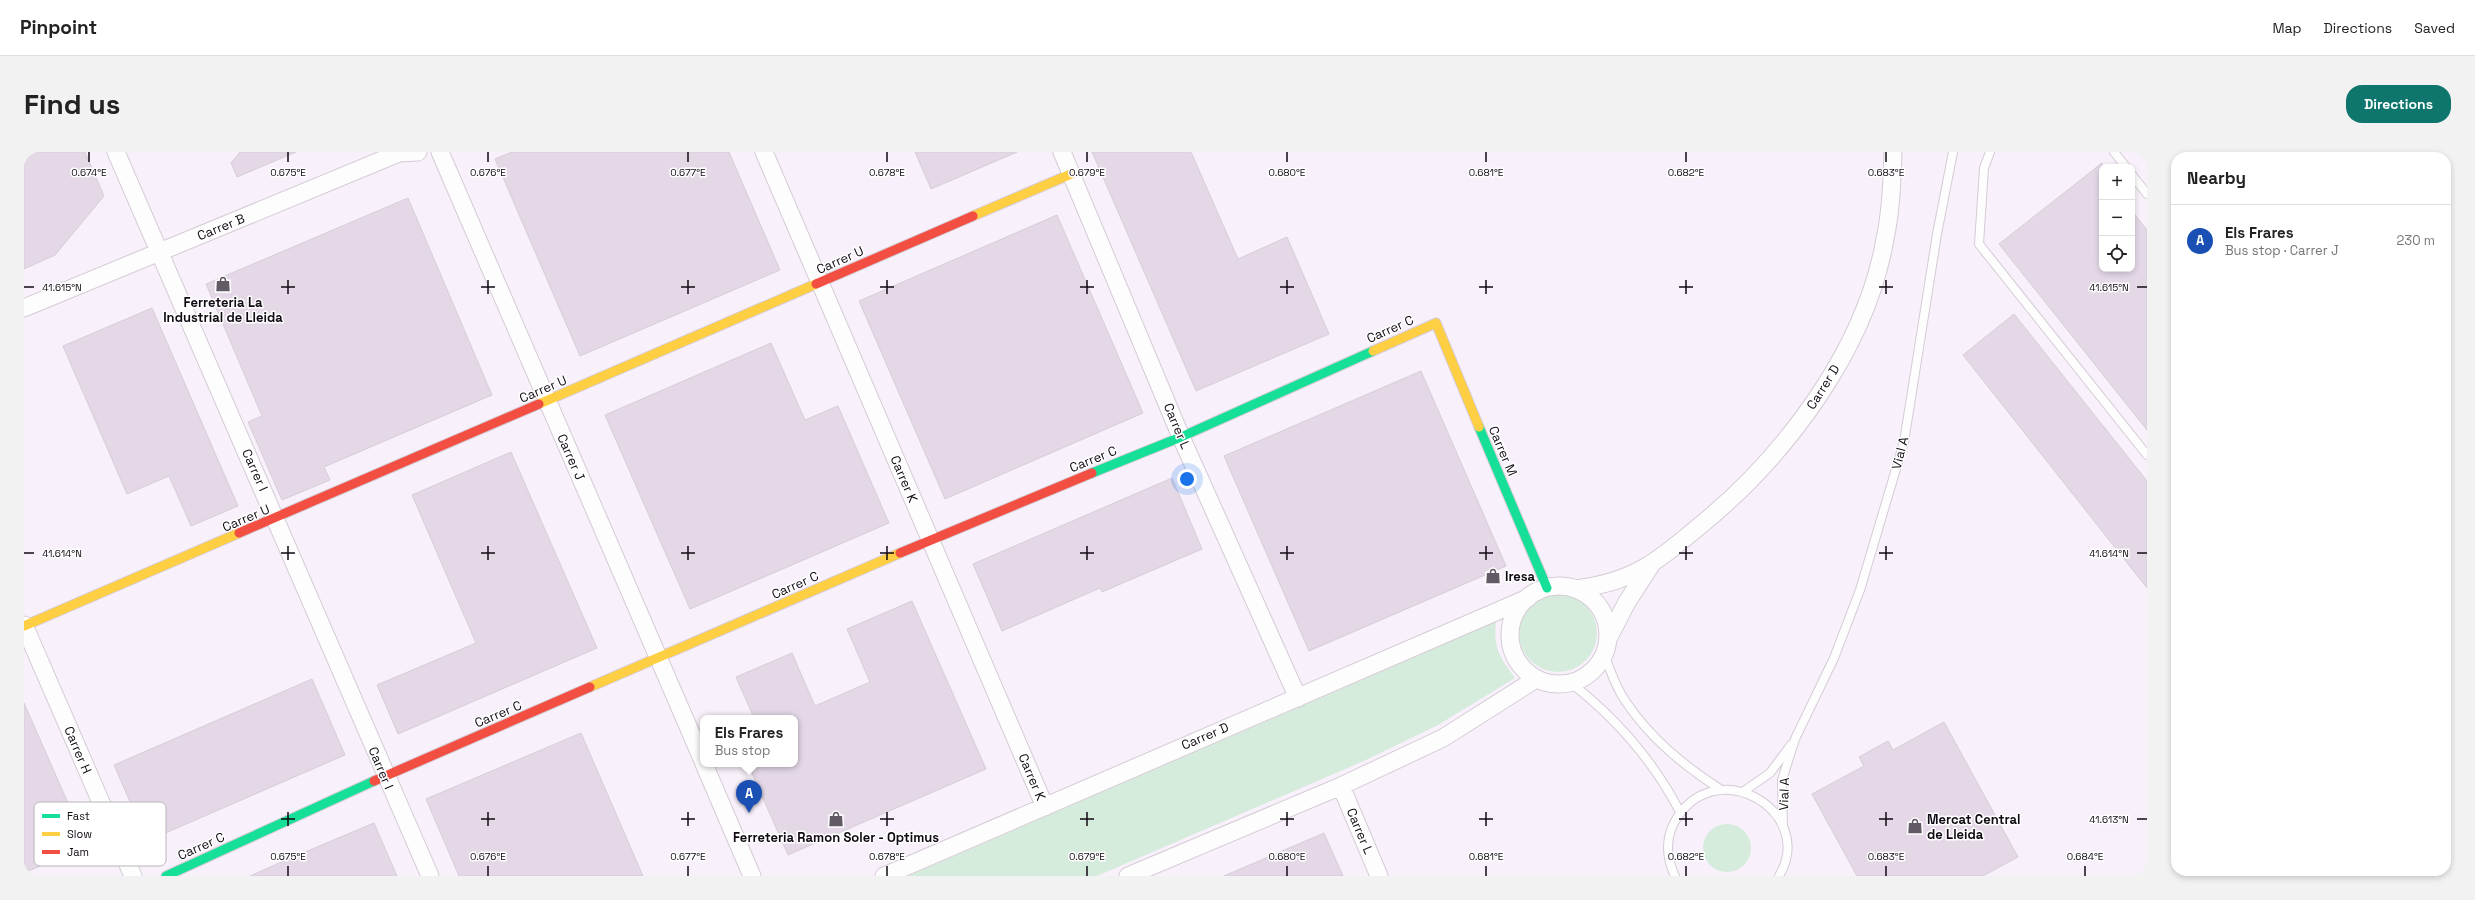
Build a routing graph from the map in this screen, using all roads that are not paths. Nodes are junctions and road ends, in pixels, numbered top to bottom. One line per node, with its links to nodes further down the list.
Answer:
1 (116, 152): 14 (street, Carrer I)
2 (418, 152): 14 (street, Carrer B)
3 (440, 152): 18 (street, Carrer J)
4 (764, 152): 15 (street, Carrer K)
5 (1062, 152): 11 (street, Carrer L)
6 (1893, 152): 23 (street, Carrer D)
7 (1953, 152): 33 (lane, Vial A)
8 (1990, 152): 20 (lane)
9 (2114, 152): 10 (lane)
10 (2124, 164)
11 (1071, 174): 15 (street, Carrer U); 19 (street, Carrer L)
12 (2135, 179): 13 (lane)
13 (2147, 194)
14 (160, 253): 16 (street, Carrer B); 21 (street, Carrer I)
15 (820, 284): 18 (street, Carrer U); 22 (street, Carrer K)
16 (24, 308)
17 (1436, 323): 19 (street, Carrer C); 24 (street, Carrer M)
18 (547, 401): 21 (street, Carrer U); 29 (street, Carrer J)
19 (1181, 437): 22 (street, Carrer C); 32 (street, Carrer L)
20 (2147, 455)
21 (276, 519): 27 (street, Carrer U); 36 (street, Carrer I)
22 (930, 540): 29 (street, Carrer C); 41 (street, Carrer K)
23 (1652, 566): 25 (street, Carrer D); 28 (street, Carrer D)
24 (1547, 588): 25 (street); 26 (street)
25 (1575, 589): 28 (street)
26 (1528, 598): 30 (street); 32 (street, Carrer D)
27 (24, 626): 40 (street, Carrer H)
28 (1606, 646): 31 (street); 38 (lane)
29 (660, 659): 34 (street, Carrer J); 36 (street, Carrer C)
30 (1536, 679): 31 (street); 37 (street)
31 (1571, 683): 42 (lane)
32 (1298, 698): 41 (street, Carrer D)
33 (1795, 739): 39 (lane, Vial A); 43 (lane, Vial A)
34 (700, 754)
35 (705, 767): 49 (street)
36 (385, 776): 47 (street, Carrer C); 48 (street, Carrer I)
37 (1341, 786): 51 (street); 52 (street, Carrer L)
38 (1720, 789): 39 (lane); 42 (lane)
39 (1744, 791): 43 (lane)
40 (100, 802)
41 (1044, 807): 50 (street, Carrer D)
42 (1680, 812): 53 (lane)
43 (1783, 827): 45 (lane, Vial A)
44 (128, 866): 46 (street, Carrer H)
45 (1783, 874)
46 (132, 876)
47 (166, 876)
48 (430, 876)
49 (752, 876)
50 (884, 876)
51 (1128, 876)
52 (1379, 876)
53 (1675, 876)

